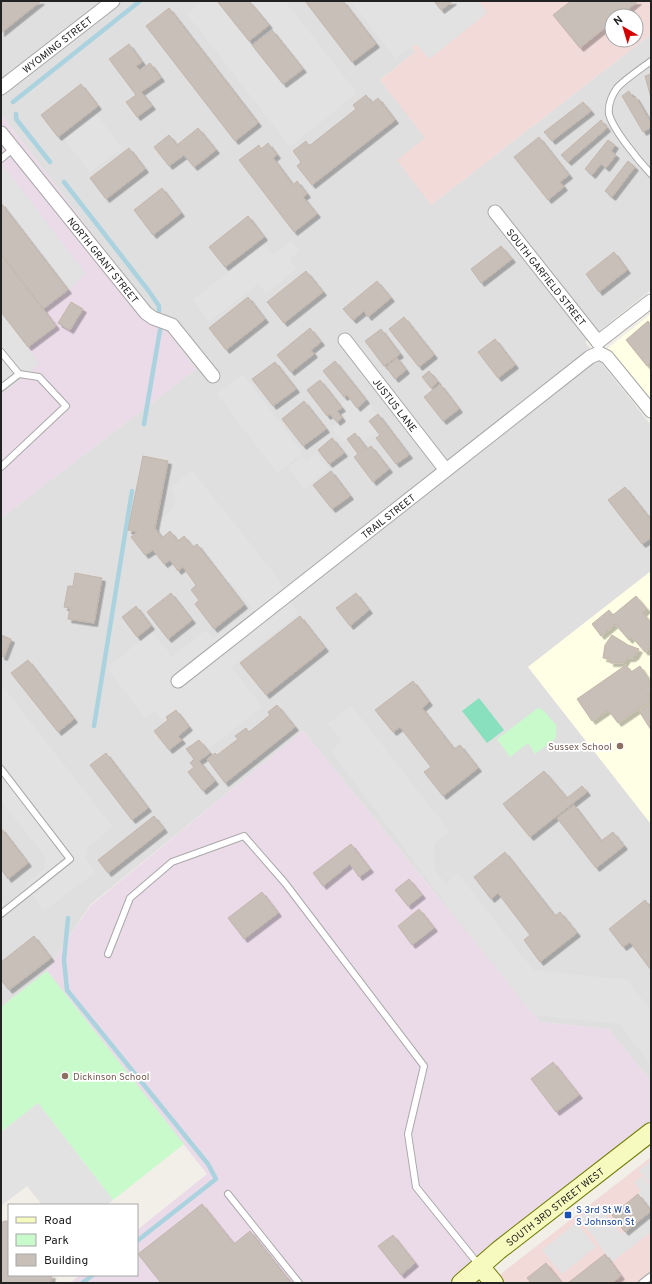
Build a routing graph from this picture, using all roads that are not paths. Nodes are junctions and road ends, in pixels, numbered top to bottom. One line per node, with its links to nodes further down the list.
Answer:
1 (113, 1): 3 (street, WYOMING STREET)
2 (651, 61): 7 (lane)
3 (1, 88)
4 (1, 133): 5 (street, NORTH GRANT STREET)
5 (14, 148): 6 (lane); 14 (street, NORTH GRANT STREET)
6 (1, 159)
7 (651, 174)
8 (495, 212): 11 (street, SOUTH GARFIELD STREET)
9 (651, 300): 11 (street, TRAIL STREET)
10 (344, 340): 18 (street, JUSTUS LANE)
11 (599, 347): 16 (street, SOUTH GARFIELD STREET); 18 (street, TRAIL STREET)
12 (1, 352): 13 (lane)
13 (19, 374): 15 (lane); 17 (lane)
14 (213, 376)
15 (1, 388)
16 (651, 411)
17 (1, 467)
18 (446, 469): 19 (street, TRAIL STREET)
19 (178, 681)
20 (1, 769): 21 (lane)
21 (1, 914)
22 (108, 954): 25 (lane)
23 (651, 1132): 25 (main road, SOUTH 3RD STREET WEST)
24 (228, 1194): 27 (lane)
25 (480, 1266): 28 (main road, SOUTH 3RD STREET WEST); 29 (main road)
26 (651, 1276): 30 (lane)
27 (299, 1283)
28 (461, 1283)
29 (494, 1283)
30 (642, 1283)

